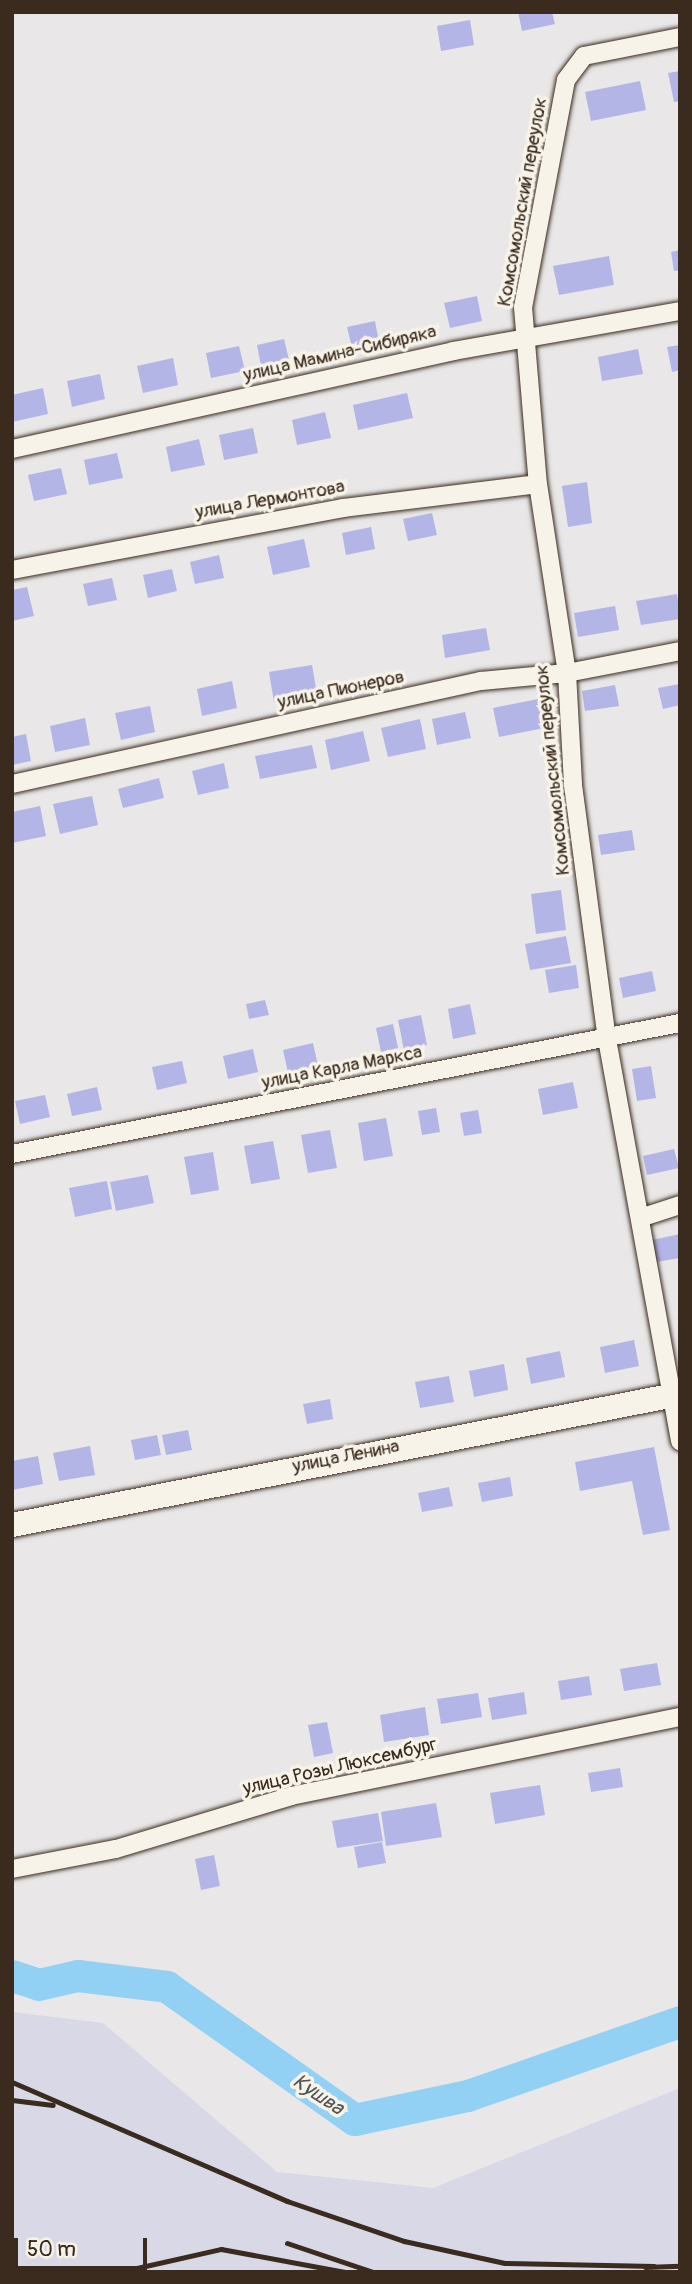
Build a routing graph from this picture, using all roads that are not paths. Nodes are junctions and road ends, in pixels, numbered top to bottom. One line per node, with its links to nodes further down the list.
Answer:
1 (680, 37): 3 (street, Комсомольский переулок)
2 (680, 311): 3 (street, улица Мамина-Сибиряка)
3 (526, 340): 4 (street, улица Мамина-Сибиряка); 5 (street, Комсомольский переулок)
4 (12, 449)
5 (538, 484): 6 (street, улица Лермонтова); 8 (street, Комсомольский переулок)
6 (12, 570)
7 (680, 651): 8 (street, улица Пионеров)
8 (567, 673): 9 (street, улица Пионеров); 11 (street, Комсомольский переулок)
9 (12, 784)
10 (680, 1023): 11 (street, улица Карла Маркса)
11 (607, 1039): 12 (street, улица Карла Маркса); 14 (street, Комсомольский переулок)
12 (12, 1154)
13 (680, 1205): 14 (street)
14 (640, 1218): 15 (street, Комсомольский переулок)
15 (676, 1395): 16 (street, Комсомольский переулок); 17 (main road, улица Ленина)
16 (680, 1441)
17 (12, 1525)
18 (680, 1717): 19 (street, улица Розы Люксембург)
19 (12, 1869)

